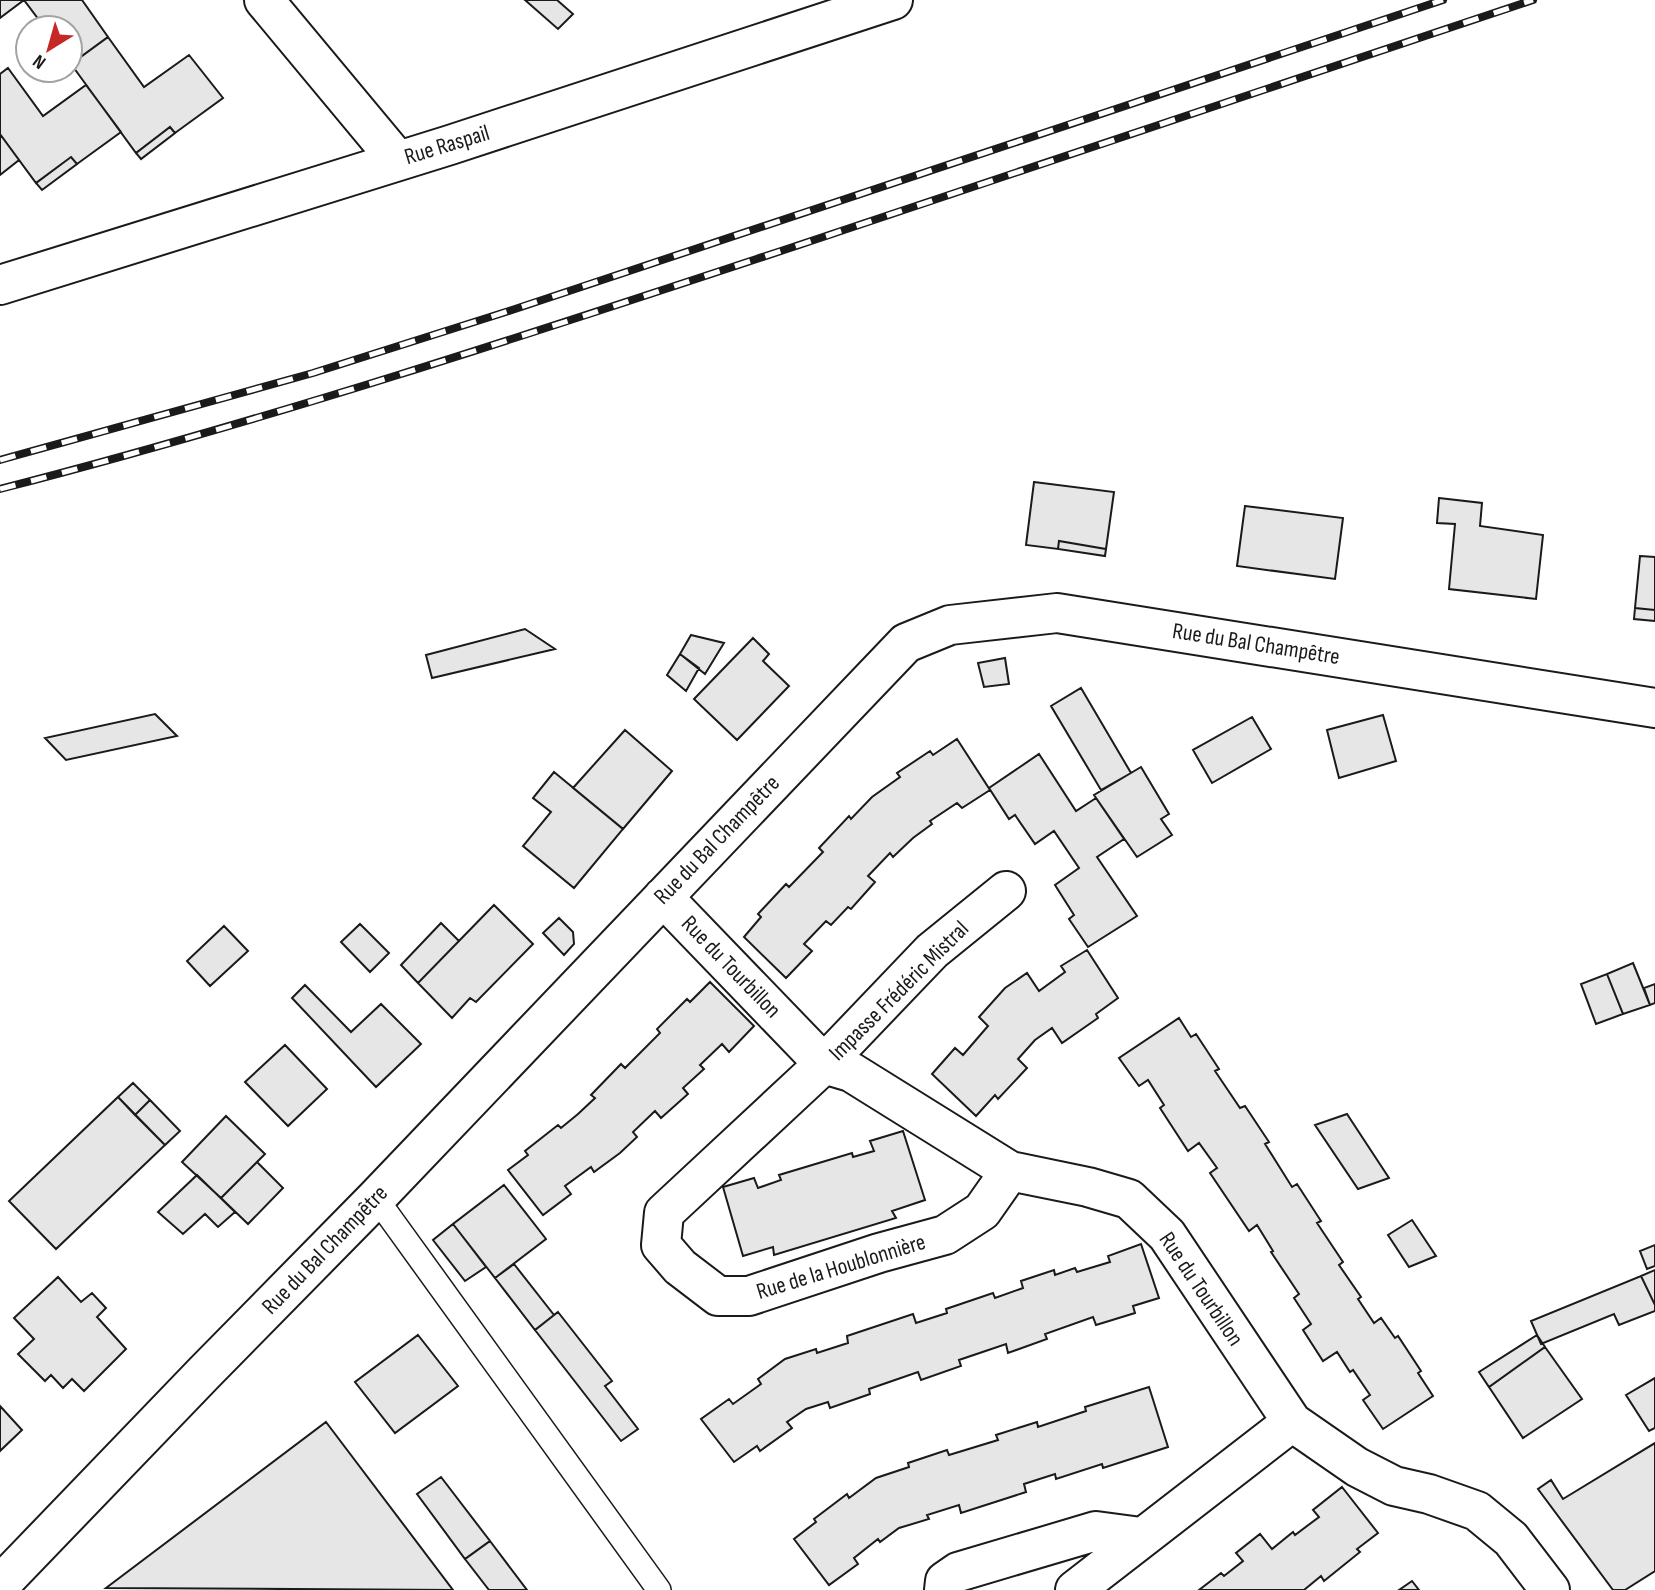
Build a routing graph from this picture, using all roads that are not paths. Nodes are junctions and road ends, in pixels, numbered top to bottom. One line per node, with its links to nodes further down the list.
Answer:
1 (264, 0): 3 (street)
2 (893, 0): 3 (street, Rue Raspail)
3 (398, 161): 4 (street, Rue Raspail)
4 (0, 285)
5 (1655, 708): 7 (street, Rue du Bal Champêtre)
6 (1006, 891): 8 (street, Impasse Frédéric Mistral)
7 (663, 897): 8 (street, Rue du Tourbillon); 10 (street, Rue du Bal Champêtre)
8 (824, 1064): 9 (street, Rue du Tourbillon); 9 (street, Rue de la Houblonnière)
9 (1010, 1171): 11 (street, Rue du Tourbillon)
10 (376, 1198): 13 (street, Rue du Bal Champêtre); 14 (lane)
11 (1292, 1422): 12 (street); 17 (street, Rue du Tourbillon)
12 (1141, 1537): 15 (street); 16 (street)
13 (0, 1586)
14 (659, 1590)
15 (944, 1590)
16 (1075, 1590)
17 (1550, 1590)

